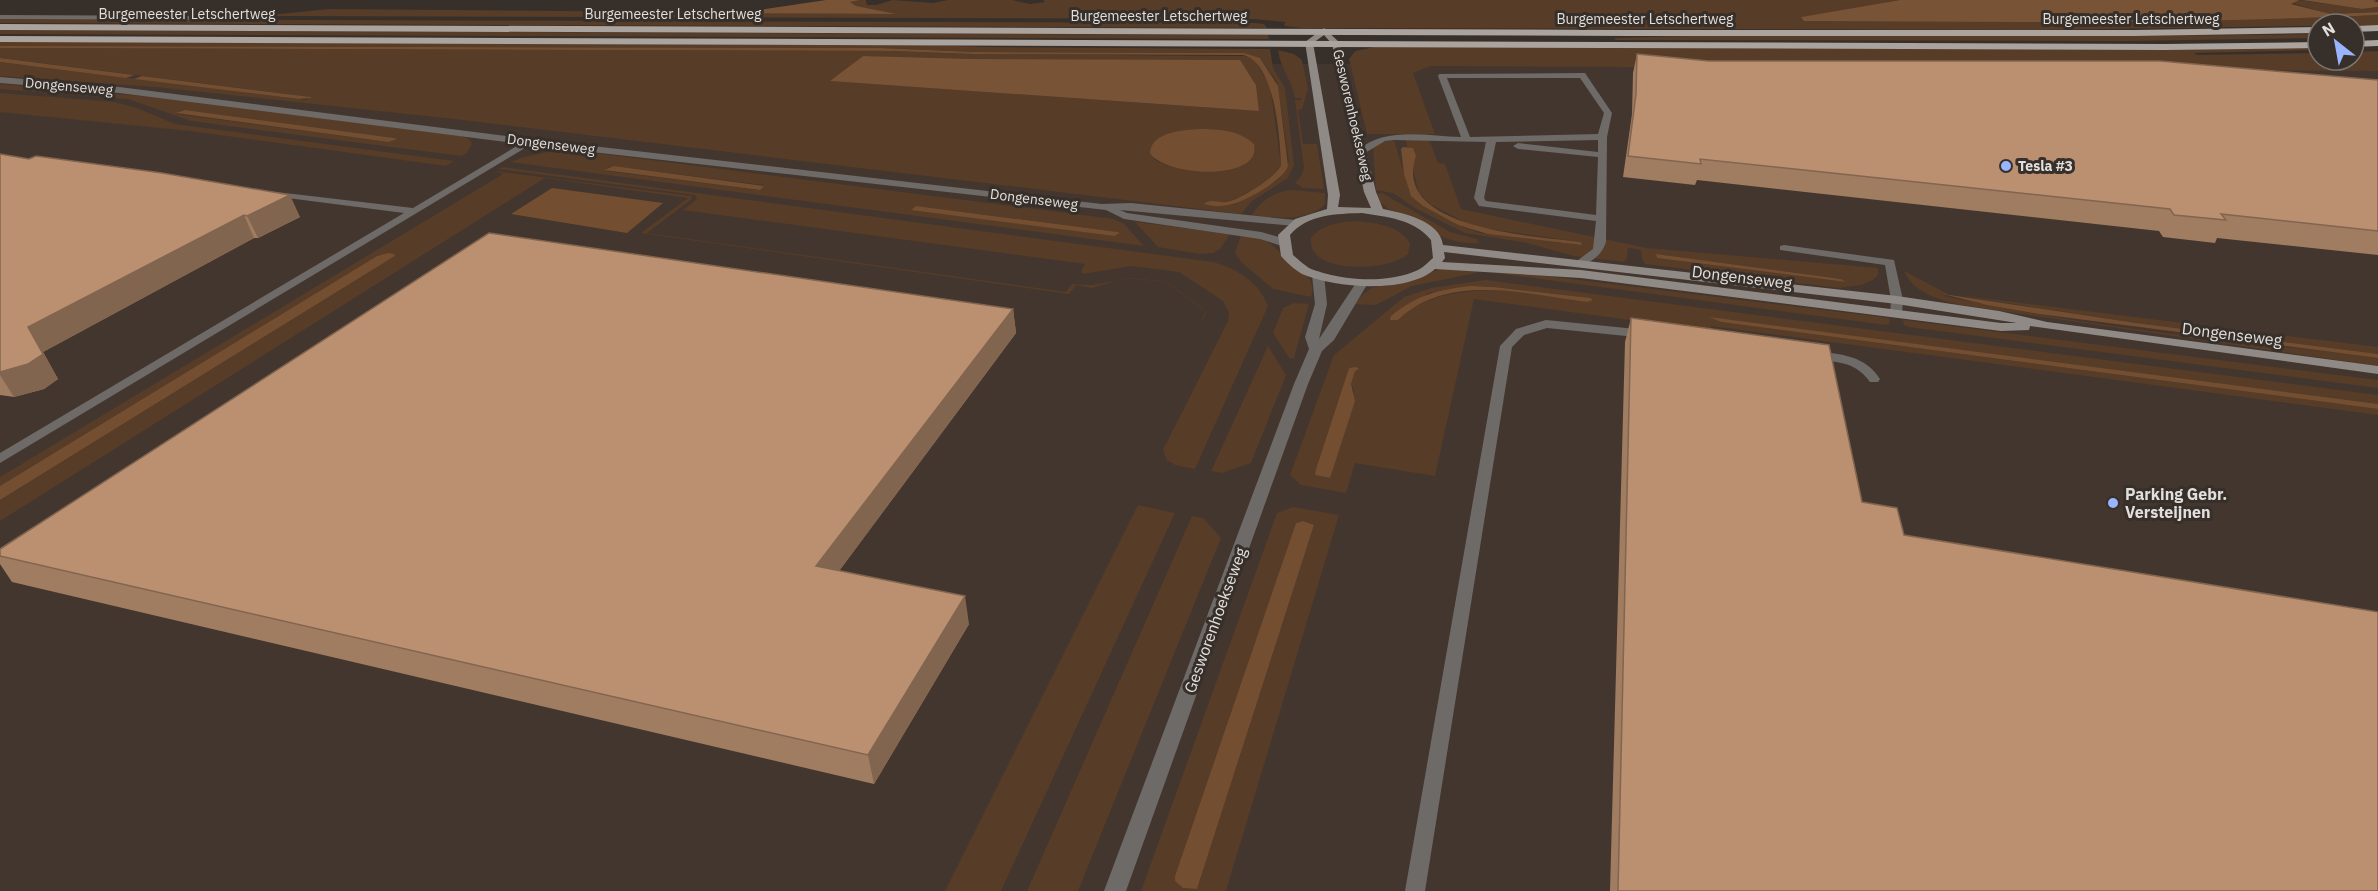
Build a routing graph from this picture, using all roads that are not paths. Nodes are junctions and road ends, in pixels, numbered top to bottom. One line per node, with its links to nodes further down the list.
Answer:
1 (0, 17): 2 (street)
2 (223, 18)
3 (0, 27): 5 (main road, Burgemeester Letschertweg)
4 (2306, 30): 5 (main road, Burgemeester Letschertweg)
5 (1324, 31): 7 (street, Gesworenhoekseweg); 8 (street, Gesworenhoekseweg)
6 (0, 39): 7 (main road, Burgemeester Letschertweg)
7 (1309, 42): 8 (main road, Burgemeester Letschertweg); 20 (street, Gesworenhoekseweg)
8 (1336, 42): 9 (main road, Burgemeester Letschertweg); 15 (street, Gesworenhoekseweg)
9 (2306, 45)
10 (0, 81): 13 (street, Dongenseweg)
11 (1602, 137): 12 (lane); 12 (lane); 16 (lane)
12 (1467, 140): 14 (lane); 15 (lane)
13 (530, 142): 18 (street, Dongenseweg); 19 (lane)
14 (1491, 142): 16 (lane); 22 (lane)
15 (1362, 151): 21 (street, Gesworenhoekseweg)
16 (1604, 155): 22 (lane)
17 (260, 192): 19 (lane)
18 (1102, 207): 23 (street, Dongenseweg); 24 (street, Dongenseweg)
19 (413, 211): 39 (lane)
20 (1332, 211): 21 (street); 23 (street)
21 (1378, 212): 25 (street)
22 (1602, 219): 27 (lane)
23 (1295, 223): 24 (street)
24 (1282, 242): 29 (street)
25 (1440, 248): 27 (street, Dongenseweg); 28 (street)
26 (1784, 248): 31 (lane)
27 (1579, 263): 31 (street, Dongenseweg)
28 (1433, 265): 30 (street); 32 (street, Dongenseweg)
29 (1318, 275): 30 (street); 35 (street, Gesworenhoekseweg)
30 (1362, 283): 35 (street, Gesworenhoekseweg)
31 (1897, 300): 32 (lane); 33 (street, Dongenseweg)
32 (1896, 314): 33 (street, Dongenseweg)
33 (2047, 326): 37 (street, Dongenseweg)
34 (1659, 335): 41 (lane)
35 (1316, 350): 40 (street, Gesworenhoekseweg)
36 (1800, 353): 38 (lane)
37 (2378, 369)
38 (1874, 379)
39 (0, 459)
40 (1115, 891)
41 (1415, 891)

